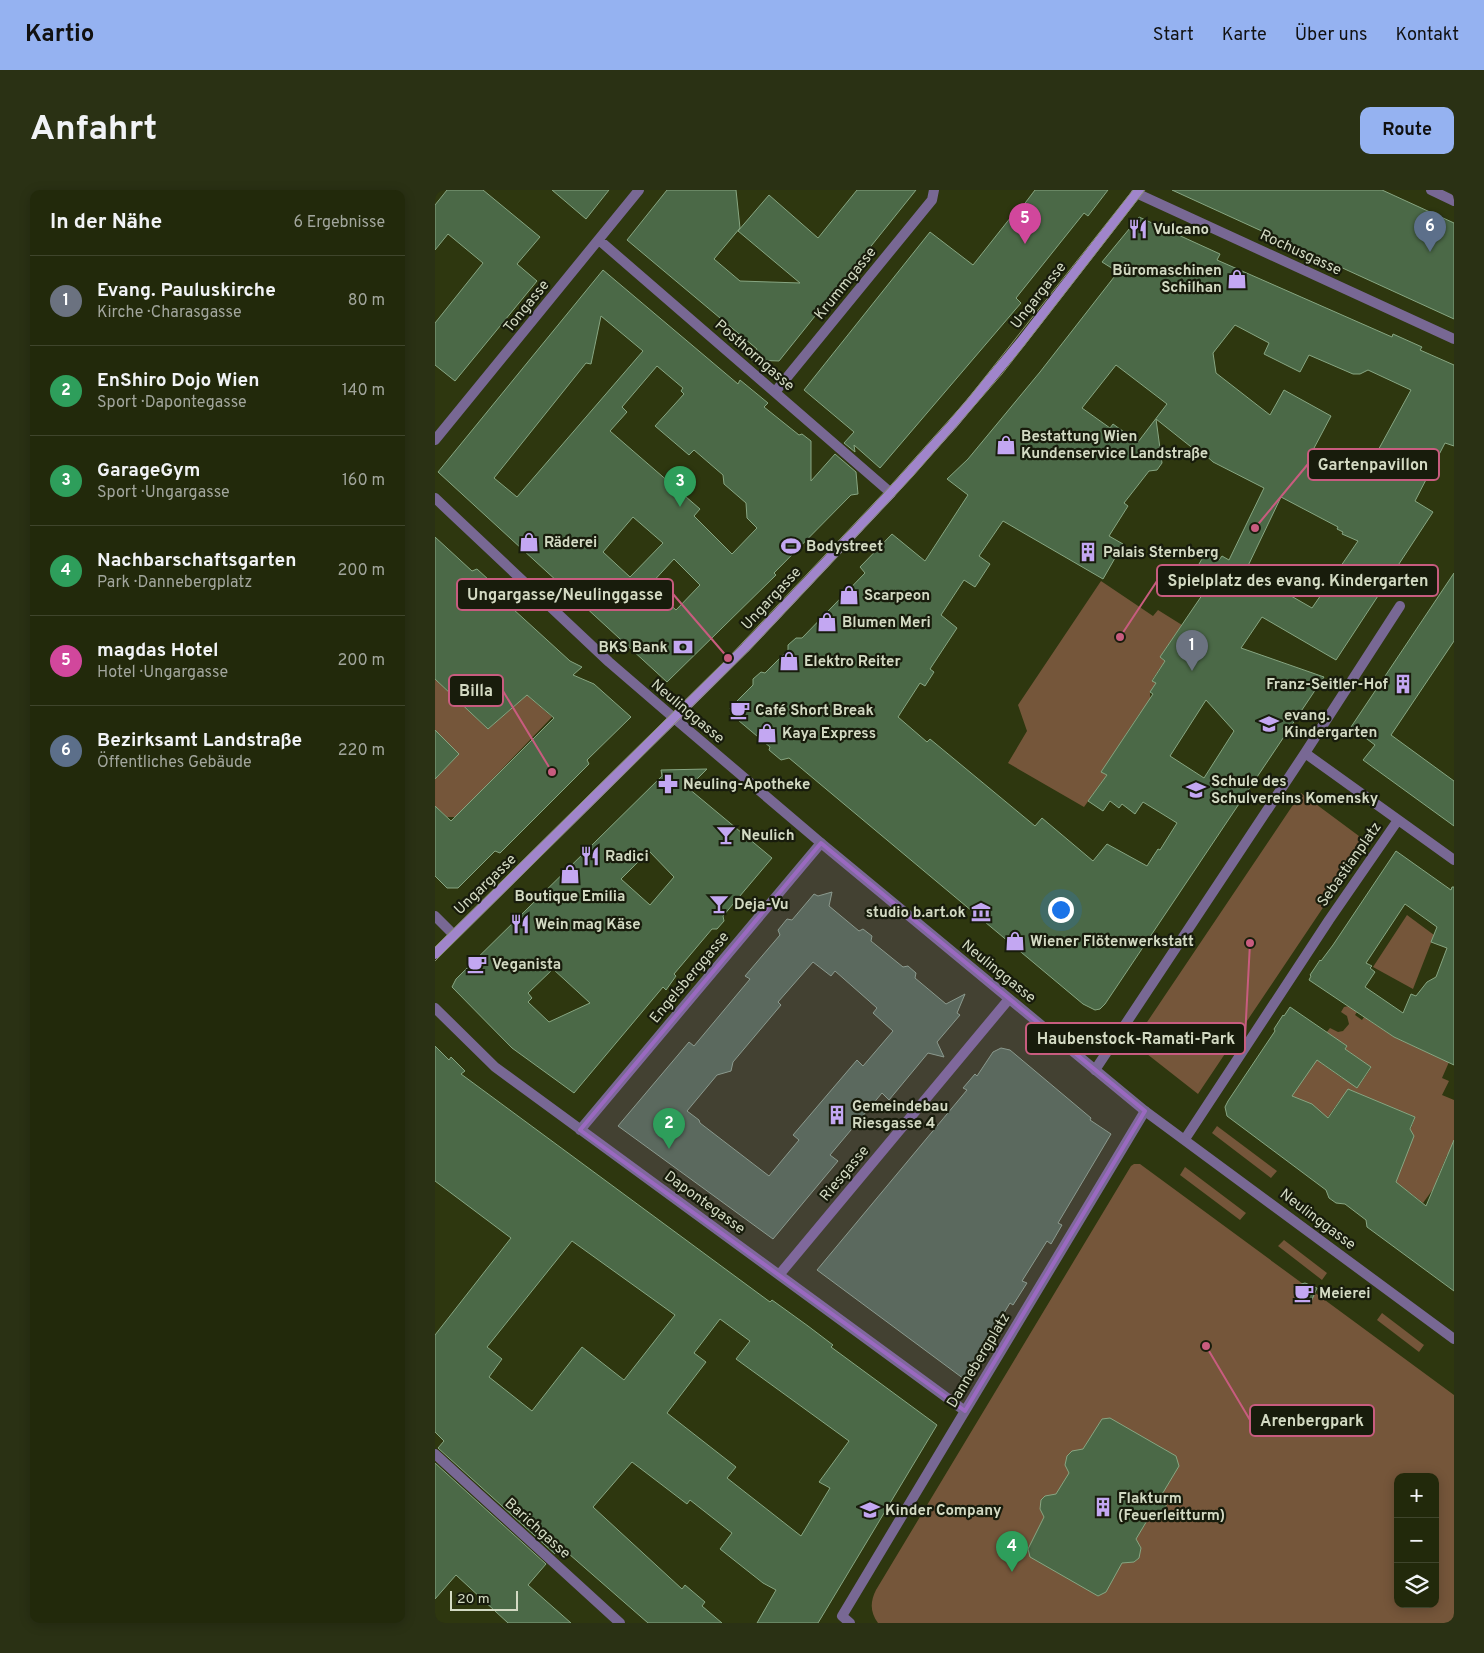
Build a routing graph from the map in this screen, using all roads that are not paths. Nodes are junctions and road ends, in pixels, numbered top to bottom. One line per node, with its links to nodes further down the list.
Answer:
1 (639, 190): 6 (street, Tongasse)
2 (934, 190): 8 (street, Krummgasse)
3 (1431, 190): 5 (street)
4 (1138, 192): 7 (street, Rochusgasse); 10 (main road, Ungargasse)
5 (1454, 201)
6 (599, 240): 8 (street, Posthorngasse); 9 (street, Tongasse)
7 (1454, 339)
8 (775, 392): 10 (street, Posthorngasse)
9 (435, 440)
10 (891, 493): 13 (main road, Ungargasse)
11 (435, 498): 13 (street, Neulinggasse)
12 (1400, 606): 14 (street)
13 (674, 718): 16 (street, Neulinggasse); 19 (main road, Ungargasse)
14 (1305, 753): 15 (street, Sebastianplatz); 23 (street)
15 (1399, 820): 17 (street); 26 (street, Sebastianplatz)
16 (821, 843): 21 (street, Neulinggasse); 25 (street, Engelsberggasse)
17 (1454, 860)
18 (435, 916): 19 (street)
19 (454, 935): 20 (main road, Ungargasse)
20 (435, 954)
21 (1009, 999): 23 (street, Neulinggasse); 27 (street, Riesgasse)
22 (435, 1008): 25 (street, Dapontegasse)
23 (1095, 1070): 24 (street, Neulinggasse)
24 (1145, 1111): 26 (street, Neulinggasse); 29 (street, Dannebergplatz)
25 (580, 1130): 27 (street, Dapontegasse)
26 (1185, 1139): 28 (street, Neulinggasse)
27 (779, 1275): 29 (street, Dapontegasse)
28 (1454, 1339)
29 (965, 1411): 32 (street, Dannebergplatz)
30 (435, 1454): 31 (street, Barichgasse)
31 (620, 1623)
32 (850, 1623)

